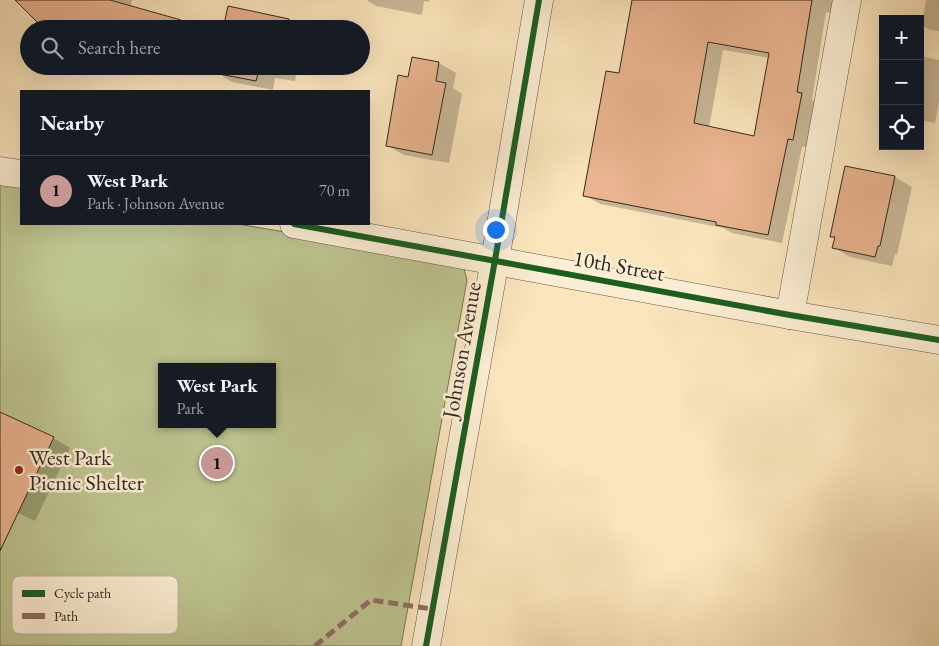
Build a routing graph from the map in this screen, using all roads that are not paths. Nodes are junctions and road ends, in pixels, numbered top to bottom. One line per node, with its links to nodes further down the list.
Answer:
1 (539, 0): 6 (street, Johnson Avenue)
2 (847, 0): 7 (street)
3 (0, 171): 4 (street)
4 (20, 174)
5 (300, 225): 6 (street, 10th Street)
6 (495, 260): 7 (street, 10th Street); 9 (street, Johnson Avenue)
7 (790, 315): 8 (street, 10th Street)
8 (939, 340)
9 (426, 646)

